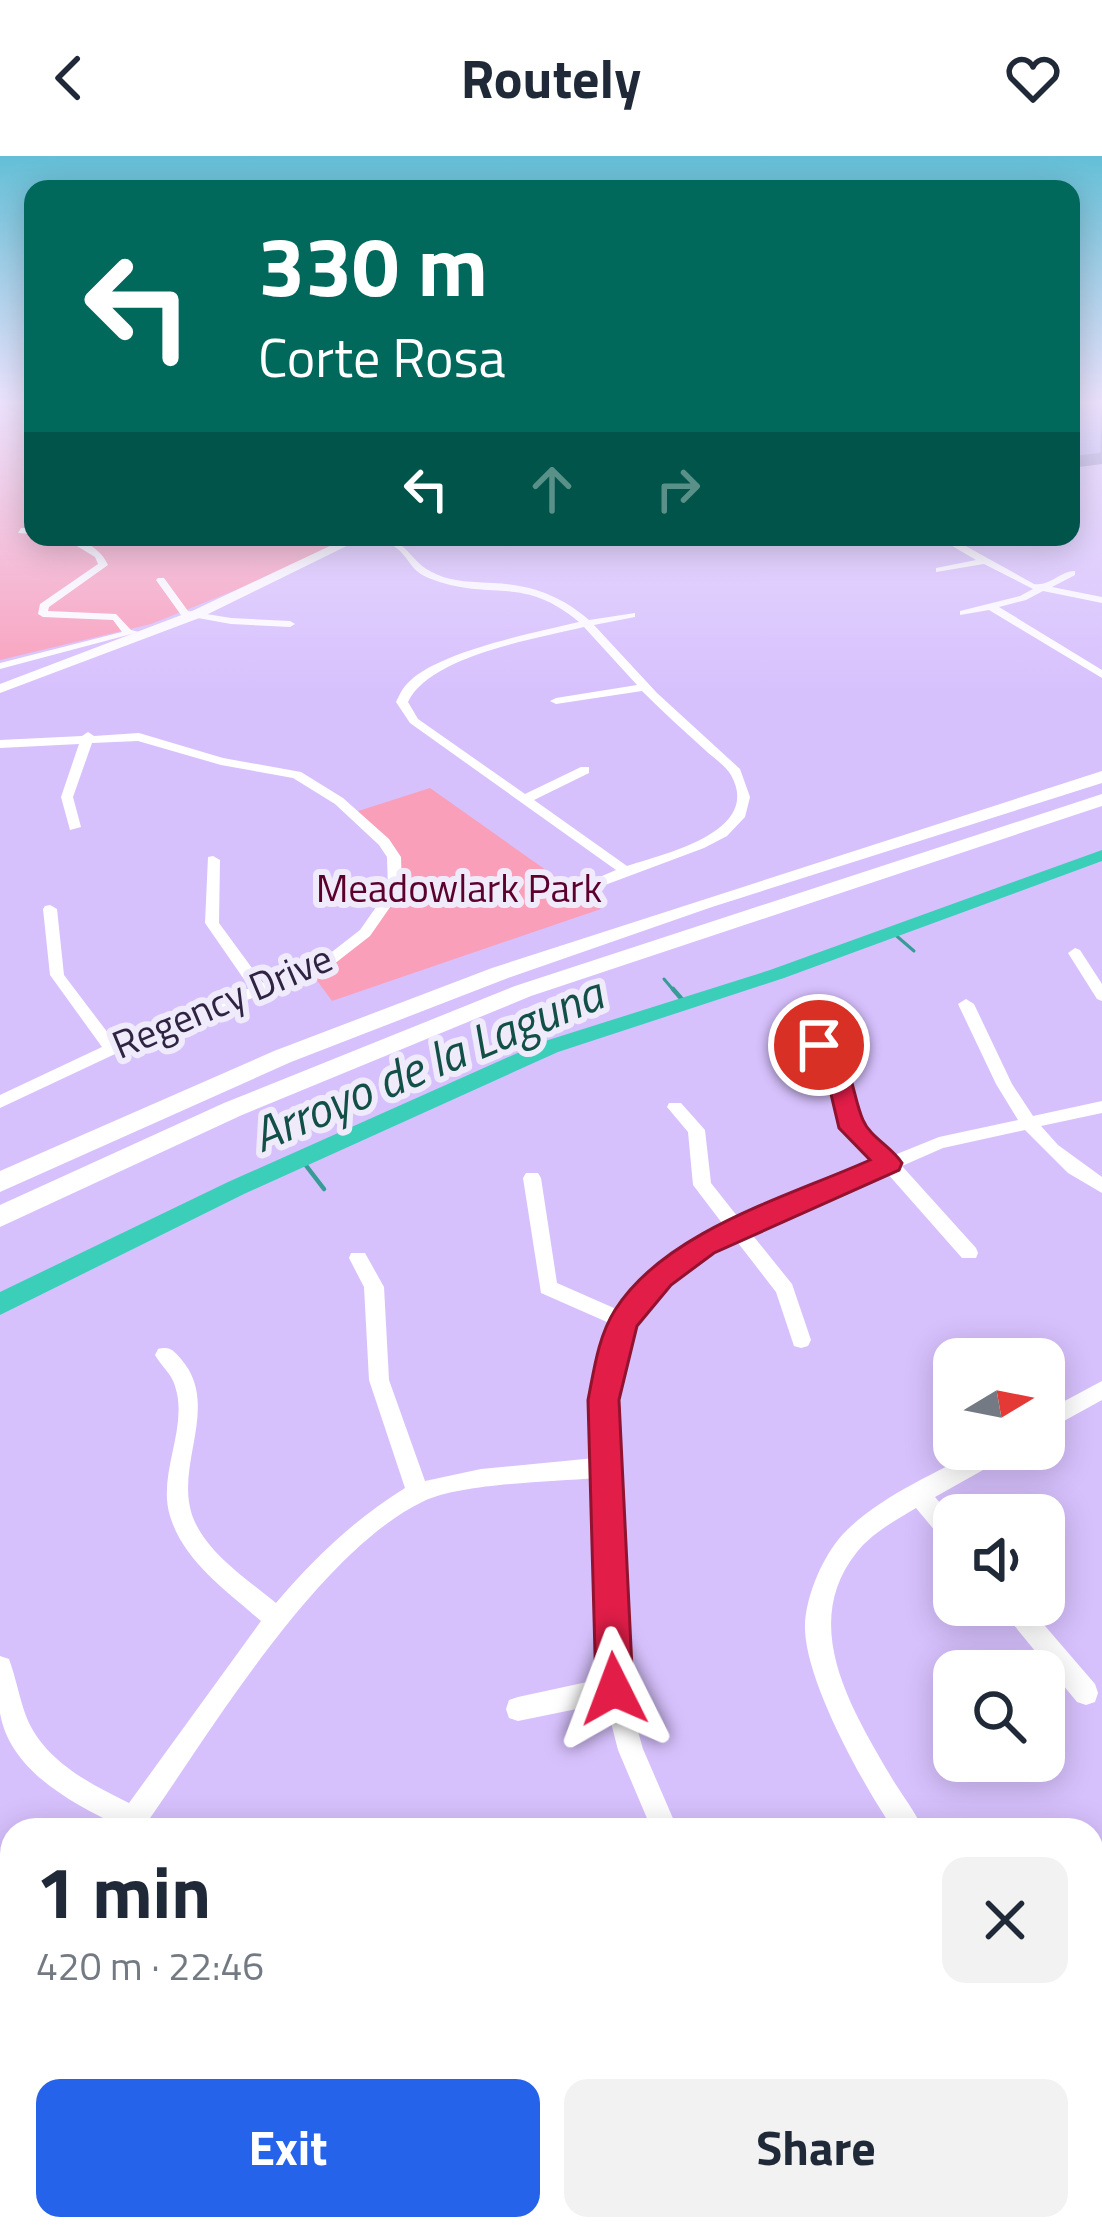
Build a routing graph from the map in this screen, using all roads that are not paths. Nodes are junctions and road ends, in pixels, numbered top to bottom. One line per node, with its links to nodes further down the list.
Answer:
1 (83, 546): 17 (street)
2 (339, 546): 12 (main road)
3 (401, 546): 15 (street)
4 (958, 546): 5 (street)
5 (984, 561): 6 (street); 9 (street)
6 (939, 570)
7 (1072, 573): 9 (street)
8 (161, 580): 12 (street)
9 (1041, 589): 10 (street); 11 (street)
10 (1102, 601)
11 (992, 607): 13 (street); 20 (street)
12 (197, 614): 16 (street); 18 (main road)
13 (964, 614)
14 (631, 615): 15 (street)
15 (585, 622): 22 (street); 28 (street)
16 (290, 624)
17 (127, 631): 18 (street); 19 (street)
18 (145, 634): 21 (main road)
19 (0, 666)
20 (1102, 675)
21 (0, 687)
22 (645, 687): 23 (street); 32 (street)
23 (556, 701)
24 (88, 736): 25 (street, Regency Drive); 30 (street); 36 (street, Regency Drive)
25 (0, 744)
26 (585, 770): 28 (street)
27 (1102, 777): 47 (highway)
28 (527, 798): 32 (street)
29 (1102, 800): 49 (highway)
30 (75, 827)
31 (213, 860): 36 (street)
32 (622, 868): 33 (street)
33 (600, 882)
34 (50, 909): 40 (street)
35 (1075, 953): 37 (street)
36 (259, 988): 40 (street, Regency Drive)
37 (1102, 996)
38 (965, 1004): 44 (street)
39 (819, 1045): 45 (street)
40 (111, 1048): 41 (street, Regency Drive)
41 (0, 1102)
42 (675, 1107): 50 (street)
43 (1102, 1107): 44 (street)
44 (1030, 1124): 45 (street); 48 (street)
45 (889, 1163): 50 (street); 51 (street)
46 (532, 1178): 53 (street)
47 (0, 1183)
48 (1102, 1186)
49 (0, 1217)
50 (737, 1230): 53 (street); 54 (street)
51 (969, 1253)
52 (358, 1258): 60 (street)
53 (624, 1321): 58 (street)
54 (801, 1340)
55 (165, 1355): 63 (street)
56 (1102, 1390): 57 (street)
57 (1065, 1412)
58 (607, 1467): 60 (street); 66 (street)
59 (964, 1470): 61 (street)
60 (418, 1493): 63 (street)
61 (920, 1496): 62 (street); 72 (street)
62 (933, 1511)
63 (279, 1621): 70 (street)
64 (1030, 1626): 67 (street)
65 (0, 1668): 69 (street)
66 (614, 1689): 68 (street); 71 (street)
67 (1086, 1693)
68 (518, 1708)
69 (123, 1818)
70 (137, 1818)
71 (660, 1818)
72 (903, 1818)

